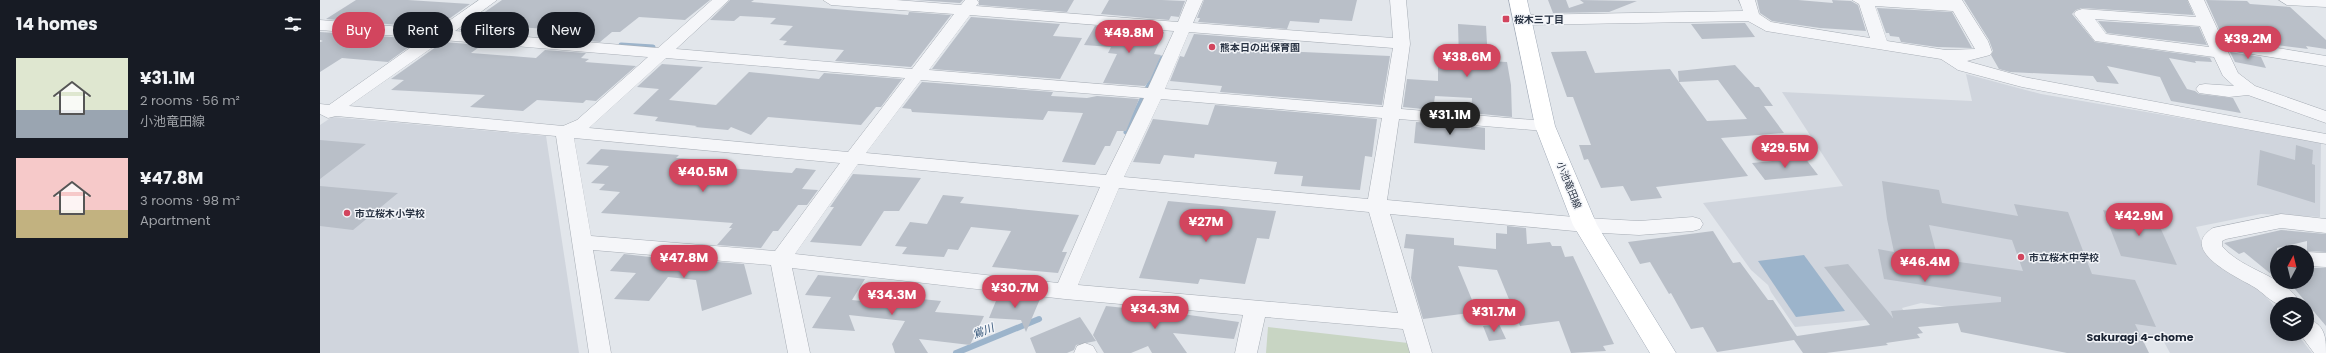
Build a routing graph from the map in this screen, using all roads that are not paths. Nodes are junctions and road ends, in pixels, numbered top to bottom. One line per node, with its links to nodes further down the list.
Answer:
1 (490, 0): 19 (street)
2 (721, 0): 27 (street)
3 (831, 0): 12 (street)
4 (1195, 0): 20 (street)
5 (1398, 0): 23 (street)
6 (1747, 0): 16 (street)
7 (1860, 0): 8 (street)
8 (1865, 0): 13 (street); 24 (street)
9 (2196, 0): 17 (street)
10 (2287, 0): 11 (street)
11 (2319, 0)
12 (886, 2): 14 (street)
13 (1957, 4): 28 (street)
14 (969, 6): 20 (street); 30 (street)
15 (1520, 10): 16 (street); 37 (main road, 小池竜田線)
16 (1752, 16): 24 (street)
17 (2205, 22): 26 (street); 26 (street)
18 (320, 25): 21 (street)
19 (453, 26)
20 (1182, 27): 23 (street); 33 (street)
21 (393, 30)
22 (453, 35): 27 (street)
23 (1402, 44): 35 (street)
24 (1880, 45): 28 (street)
25 (420, 48): 34 (street)
26 (2217, 48): 29 (street); 32 (street)
27 (662, 53): 30 (street); 38 (street)
28 (1946, 55): 39 (street)
29 (2326, 61)
30 (917, 74): 33 (street); 40 (street)
31 (2205, 89): 32 (street)
32 (2249, 90): 36 (street)
33 (1154, 95): 35 (street); 41 (street)
34 (324, 113): 38 (street)
35 (1391, 114): 37 (street); 42 (street)
36 (2326, 118)
37 (1545, 126): 43 (main road, 小池竜田線)
38 (564, 132): 40 (street); 46 (street)
39 (2326, 139)
40 (853, 158): 41 (street); 47 (street)
41 (1112, 182): 42 (street); 50 (street)
42 (1377, 204): 43 (street); 53 (street)
43 (1585, 224): 44 (street); 60 (main road, 小池竜田線)
44 (1693, 224)
45 (2326, 226): 51 (street)
46 (583, 242): 47 (street); 56 (street)
47 (780, 259): 50 (street); 57 (street)
48 (2314, 259): 49 (street)
49 (2326, 260)
50 (1066, 291): 52 (street)
51 (2282, 297)
52 (1256, 307): 53 (street); 58 (street)
53 (1410, 322): 59 (street)
54 (2314, 336): 55 (street)
55 (2326, 352)
56 (600, 353)
57 (799, 353)
58 (1246, 353)
59 (1421, 353)
60 (1663, 353)

